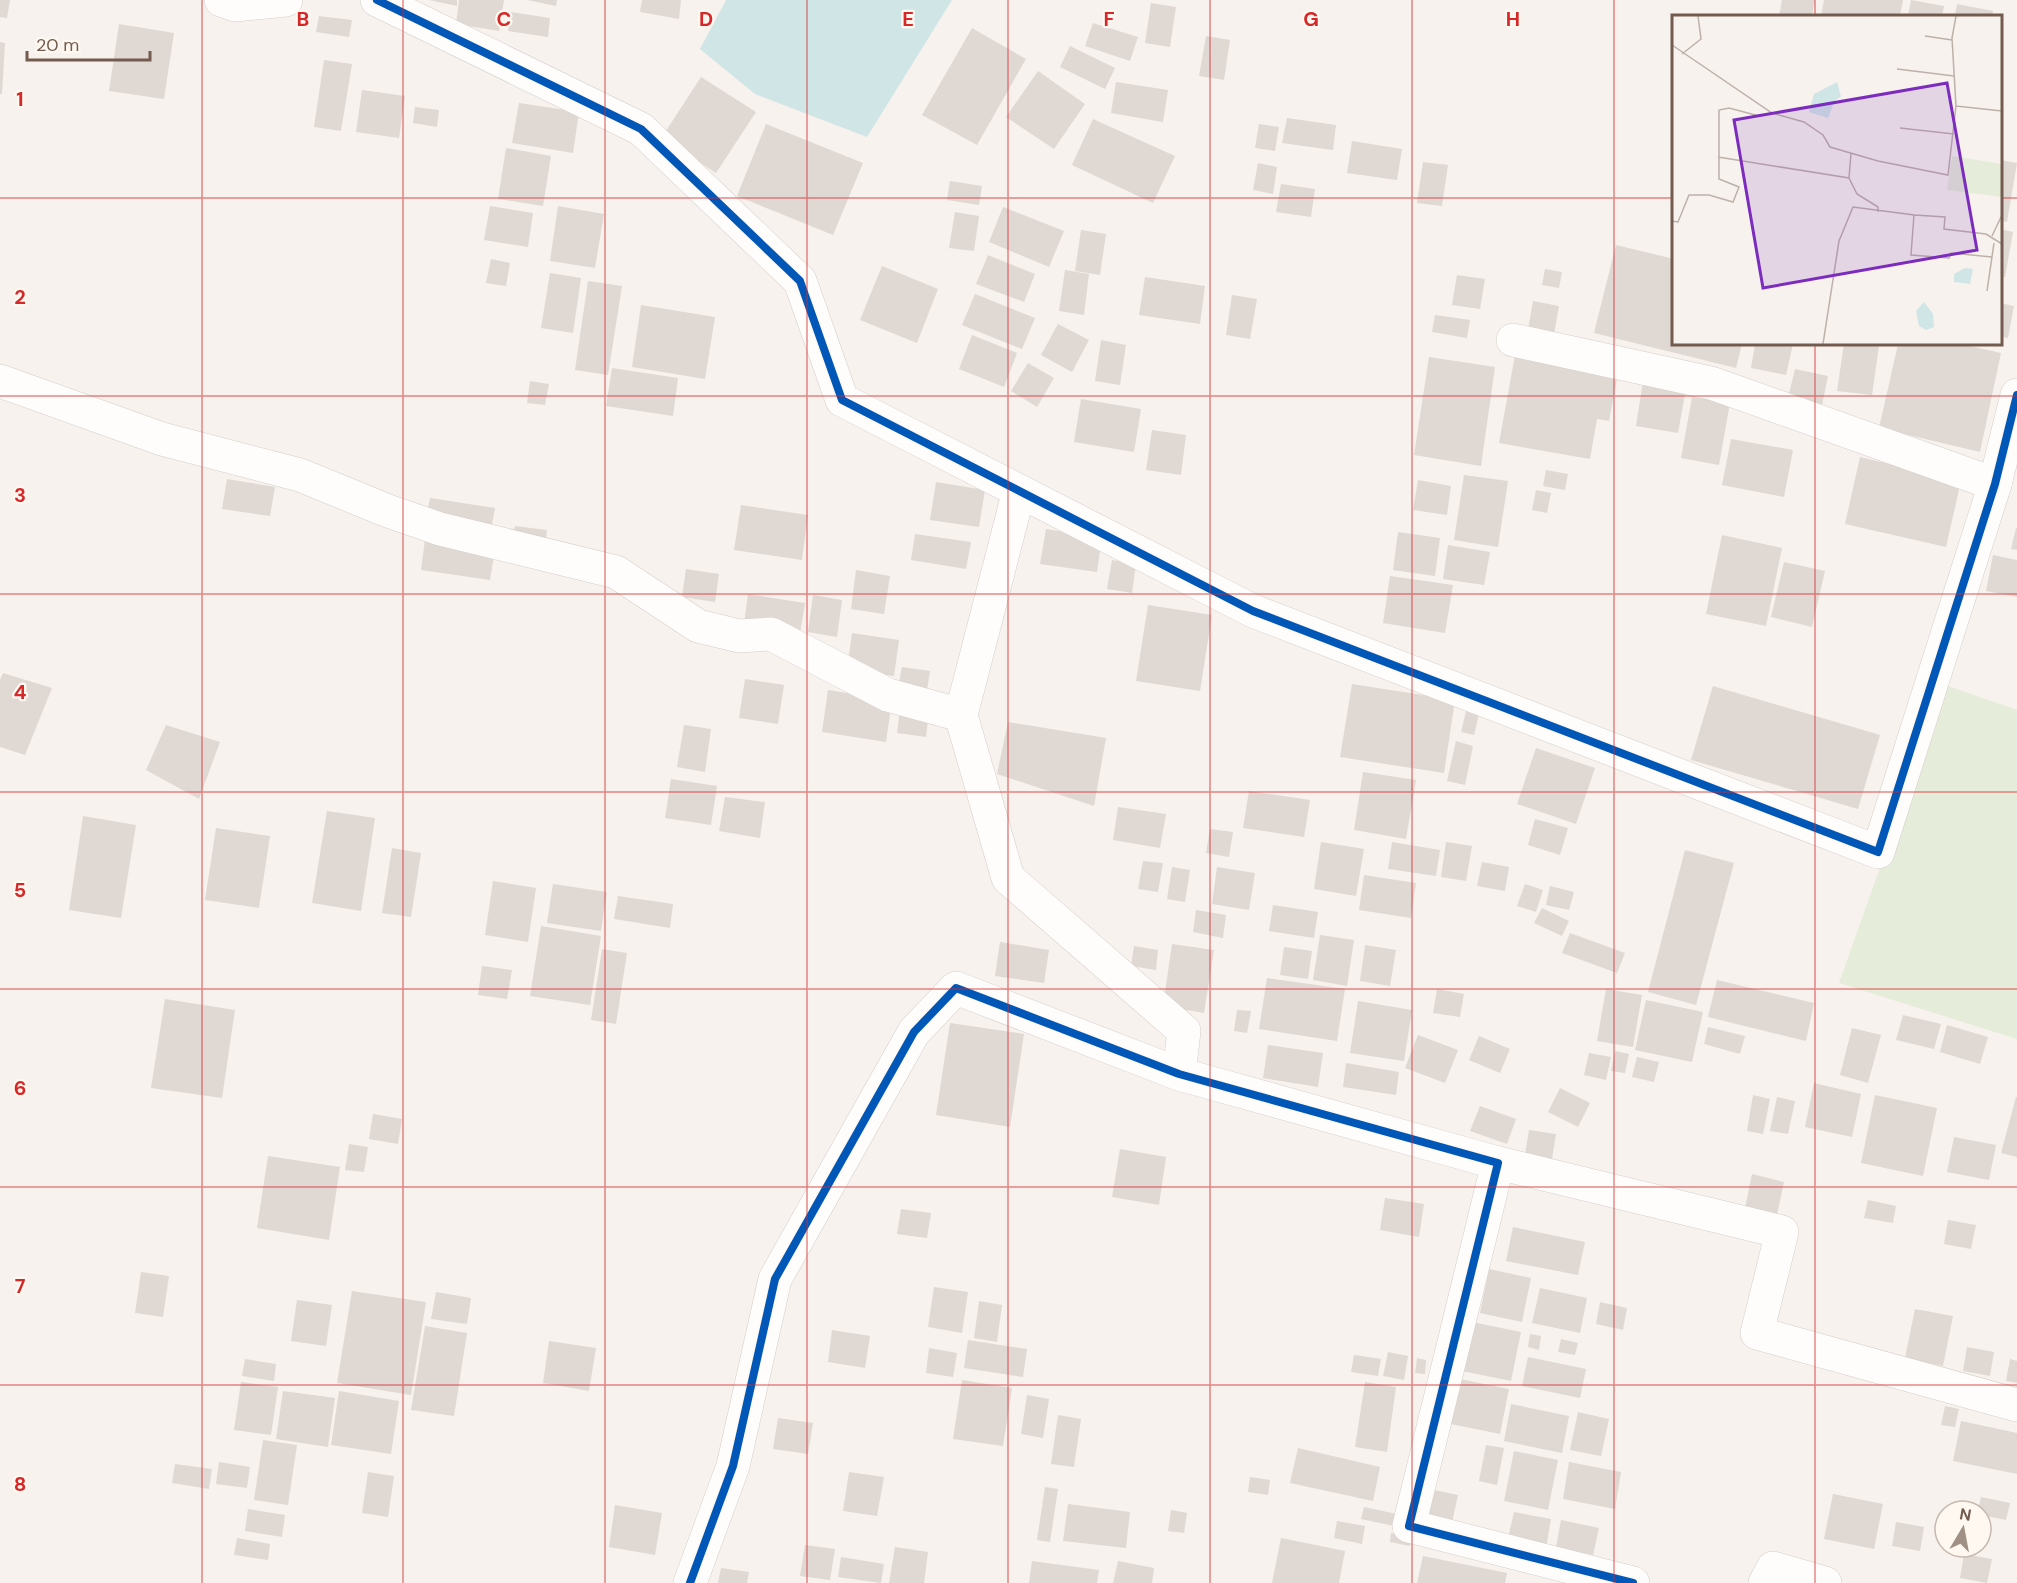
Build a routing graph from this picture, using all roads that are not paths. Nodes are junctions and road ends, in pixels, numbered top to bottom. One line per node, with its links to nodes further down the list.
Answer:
1 (221, 0): 2 (street)
2 (286, 0)
3 (377, 0): 8 (street)
4 (1513, 340): 7 (street)
5 (0, 381): 9 (street)
6 (2017, 395): 7 (street)
7 (1995, 484): 8 (street)
8 (1019, 491): 9 (street)
9 (961, 715): 10 (street)
10 (1179, 1074): 11 (street); 13 (street)
11 (1498, 1163): 12 (street); 14 (street)
12 (2017, 1406)
13 (690, 1583)
14 (1633, 1583)
15 (1765, 1583): 16 (street)
16 (1825, 1583)

